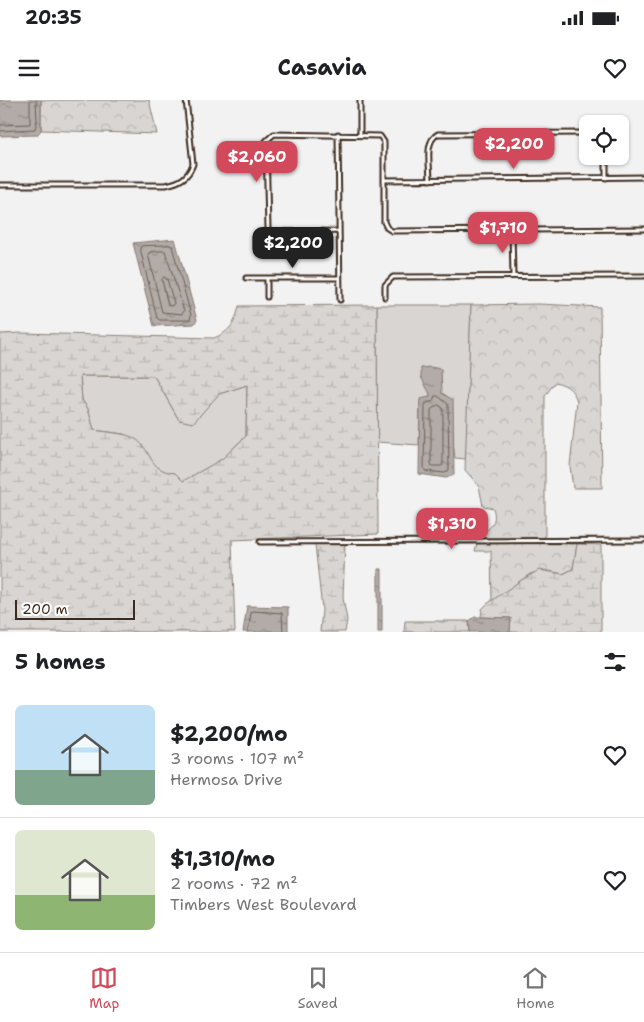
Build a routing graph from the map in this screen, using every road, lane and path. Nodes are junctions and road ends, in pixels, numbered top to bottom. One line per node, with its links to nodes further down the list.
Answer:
1 (186, 100): 11 (street)
2 (360, 100): 5 (street)
3 (579, 133): 10 (street)
4 (338, 134): 5 (street); 13 (street); 13 (street)
5 (360, 134): 9 (street)
6 (606, 165): 7 (street)
7 (606, 178): 8 (street); 10 (street)
8 (644, 178)
9 (384, 180): 10 (street); 14 (street)
10 (430, 180)
11 (0, 185)
12 (644, 229): 14 (street)
13 (339, 231): 19 (street)
14 (512, 231): 15 (street)
15 (513, 276): 16 (street); 21 (street)
16 (644, 276)
17 (246, 278): 18 (street)
18 (267, 278): 19 (street); 20 (street)
19 (339, 278): 22 (street)
20 (267, 298)
21 (385, 298)
22 (340, 300)
23 (644, 540): 24 (street)
24 (260, 542)

